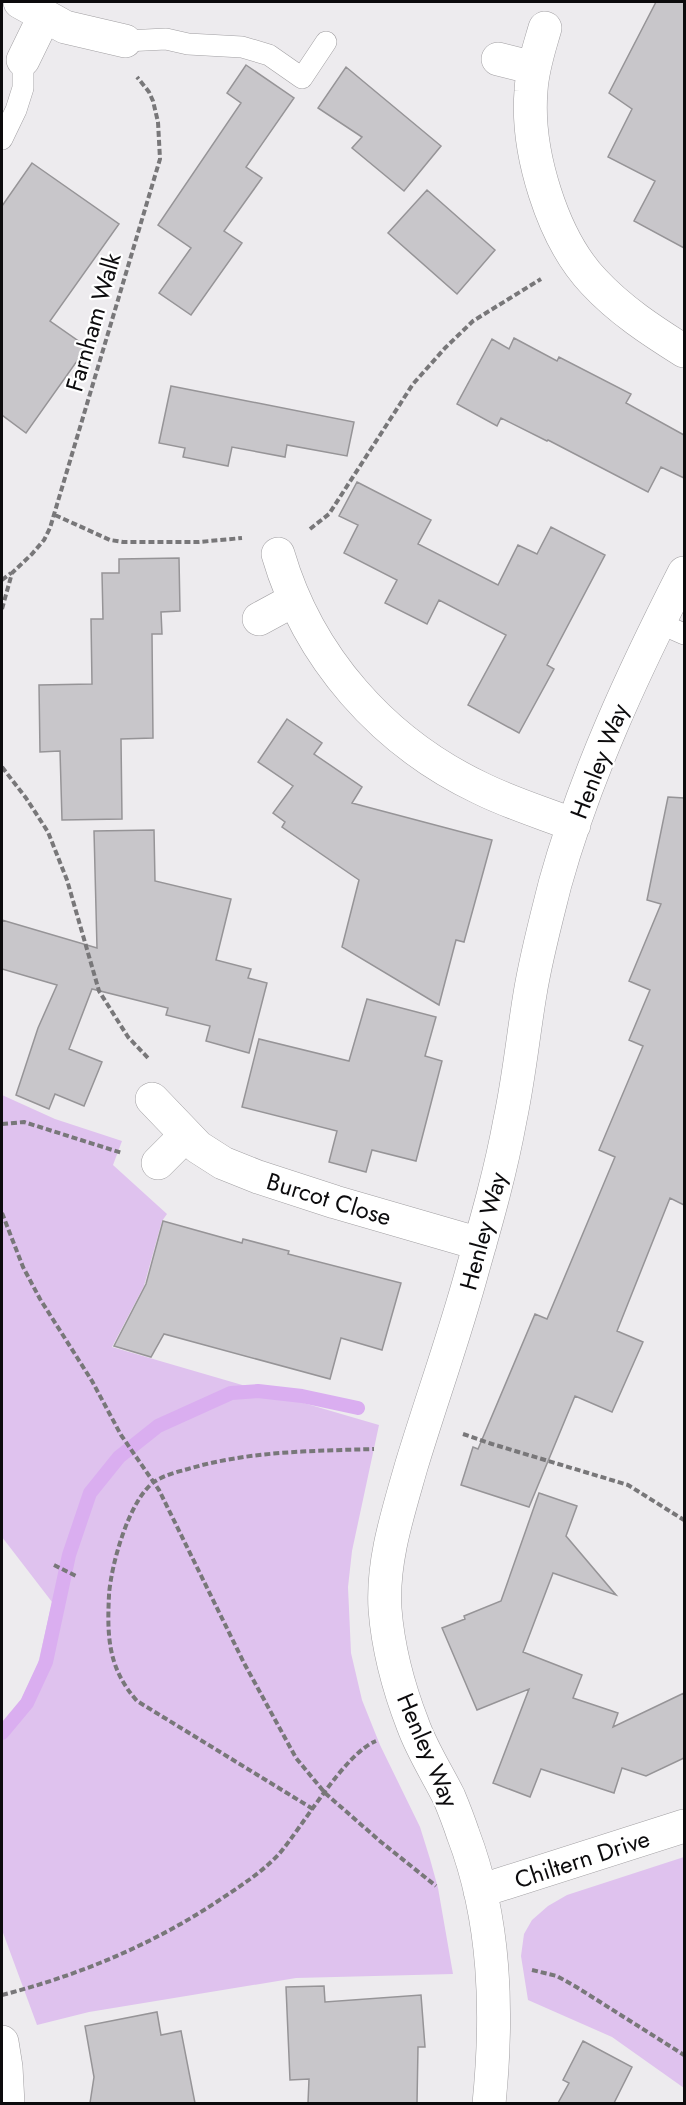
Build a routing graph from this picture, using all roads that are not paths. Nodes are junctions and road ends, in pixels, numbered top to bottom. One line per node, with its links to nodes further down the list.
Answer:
1 (32, 9): 3 (street); 6 (street)
2 (545, 28): 7 (street)
3 (125, 42): 4 (lane)
4 (326, 42)
5 (498, 59): 7 (street)
6 (23, 60): 8 (lane)
7 (534, 68): 9 (street)
8 (2, 139)
9 (684, 351)
10 (290, 544): 12 (street)
11 (684, 573): 14 (street, Henley Way)
12 (294, 600): 13 (street); 15 (street)
13 (259, 619)
14 (672, 628): 15 (street, Henley Way)
15 (574, 825): 19 (street, Henley Way)
16 (152, 1099): 17 (street, Burcot Close)
17 (186, 1135): 18 (street); 19 (street, Burcot Close)
18 (158, 1162)
19 (480, 1244): 21 (street, Henley Way)
20 (684, 1827): 21 (street, Chiltern Drive)
21 (480, 1892): 24 (street, Henley Way)
22 (2, 2042): 23 (street)
23 (8, 2103)
24 (489, 2103)

